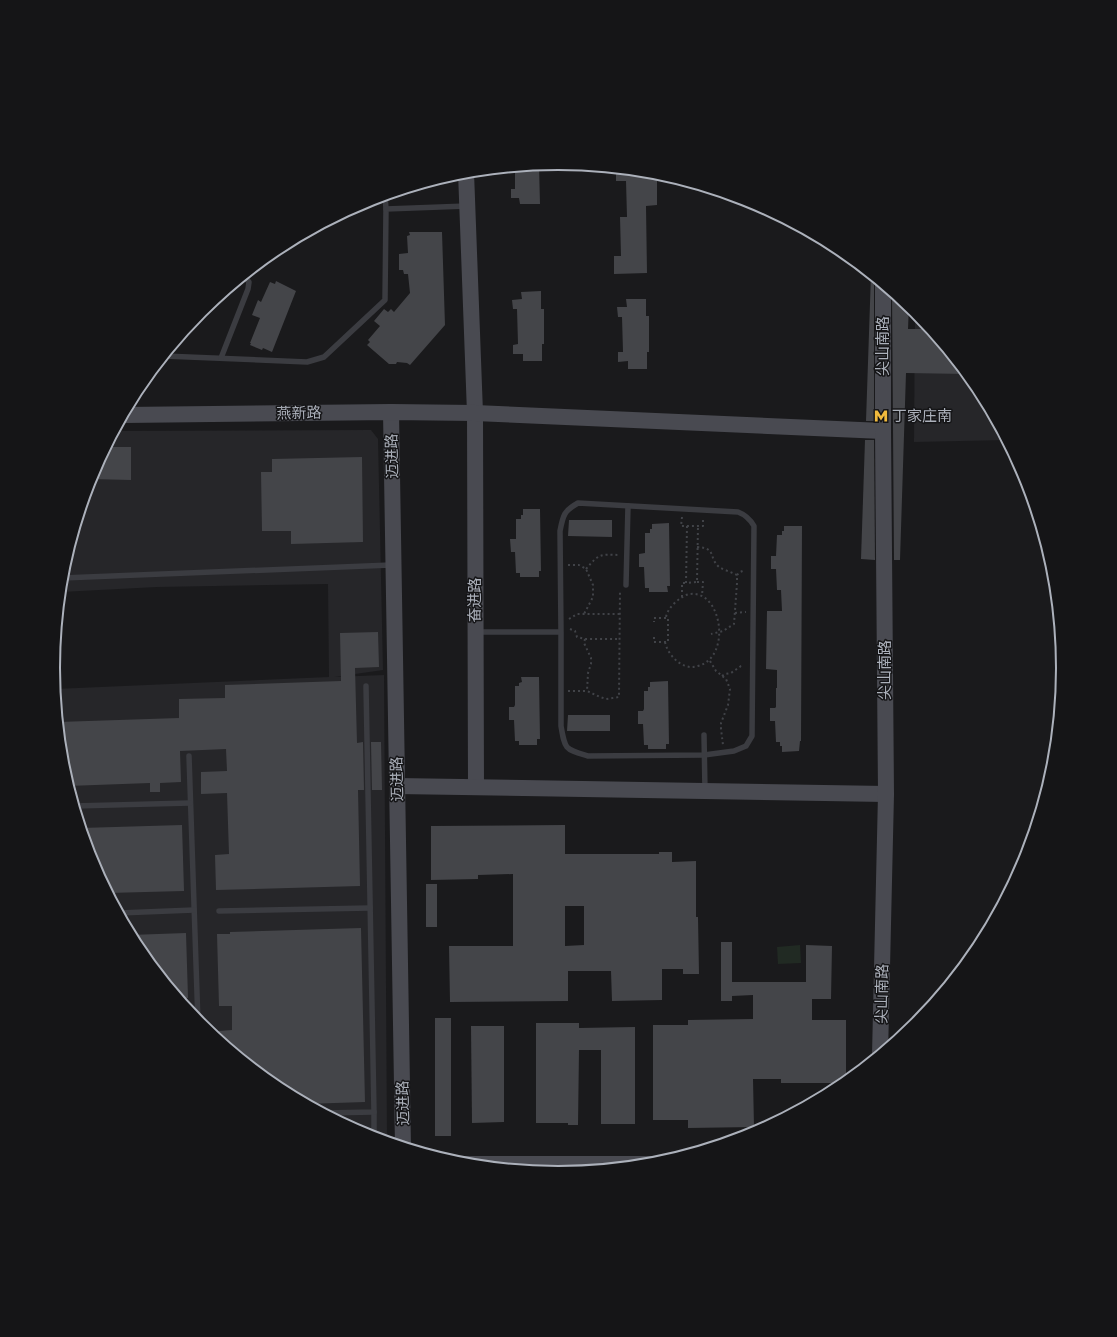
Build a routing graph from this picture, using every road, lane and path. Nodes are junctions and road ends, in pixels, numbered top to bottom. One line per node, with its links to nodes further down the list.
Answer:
1 (466, 179): 3 (street, 奋进路)
2 (386, 201): 4 (lane)
3 (467, 206): 4 (lane); 10 (street, 奋进路)
4 (386, 209): 8 (lane)
5 (247, 280): 8 (lane)
6 (883, 291): 12 (street, 尖山南路)
7 (170, 356): 8 (lane)
8 (221, 358)
9 (391, 412): 10 (street, 燕新路); 11 (street, 燕新路); 20 (street, 迈进路)
10 (475, 413): 12 (street, 燕新路); 34 (street, 奋进路)
11 (130, 415)
12 (883, 430): 55 (street, 尖山南路)
13 (628, 506): 14 (lane); 21 (lane); 26 (lane)
14 (682, 509): 15 (lane); 16 (path)
15 (703, 510): 17 (path); 43 (lane)
16 (687, 526): 17 (path); 25 (path)
17 (698, 526): 18 (path)
18 (698, 546): 24 (path); 36 (path)
19 (621, 555): 22 (path)
20 (394, 565): 23 (lane); 52 (street, 迈进路)
21 (560, 565): 22 (path); 31 (lane)
22 (586, 569): 29 (path)
23 (69, 578)
24 (697, 582): 25 (path); 27 (path)
25 (686, 583): 28 (path)
26 (623, 585): 30 (path)
27 (702, 596): 28 (path); 36 (path)
28 (682, 597): 32 (path)
29 (584, 614): 30 (path); 31 (path)
30 (620, 614): 40 (path)
31 (561, 618): 35 (lane)
32 (666, 618): 33 (path); 41 (path)
33 (654, 622)
34 (476, 632): 35 (lane); 53 (street, 奋进路)
35 (561, 632): 39 (path); 47 (lane)
36 (719, 632): 37 (path); 42 (path)
37 (711, 634)
38 (654, 637): 41 (path)
39 (585, 639): 40 (path); 46 (path)
40 (620, 639): 46 (path)
41 (665, 642): 42 (path)
42 (710, 660): 44 (path)
43 (753, 667): 44 (path); 49 (lane)
44 (722, 676): 49 (path)
45 (366, 686): 58 (lane)
46 (588, 691): 47 (path)
47 (561, 692): 50 (lane)
48 (704, 736): 50 (lane)
49 (724, 752): 50 (lane)
50 (704, 755): 54 (lane)
51 (189, 756): 56 (lane)
52 (397, 786): 53 (street); 67 (street, 迈进路)
53 (476, 787): 54 (street)
54 (705, 791): 55 (street)
55 (886, 794): 63 (street, 尖山南路)
56 (190, 803): 57 (lane); 59 (lane)
57 (79, 806)
58 (370, 908): 60 (lane); 64 (lane)
59 (194, 910): 61 (lane); 62 (lane)
60 (219, 911)
61 (124, 912)
62 (197, 1011)
63 (880, 1049)
64 (374, 1112): 65 (lane); 66 (lane)
65 (332, 1113)
66 (374, 1131)
67 (403, 1142)
68 (606, 1165): 69 (street)
69 (522, 1166)

